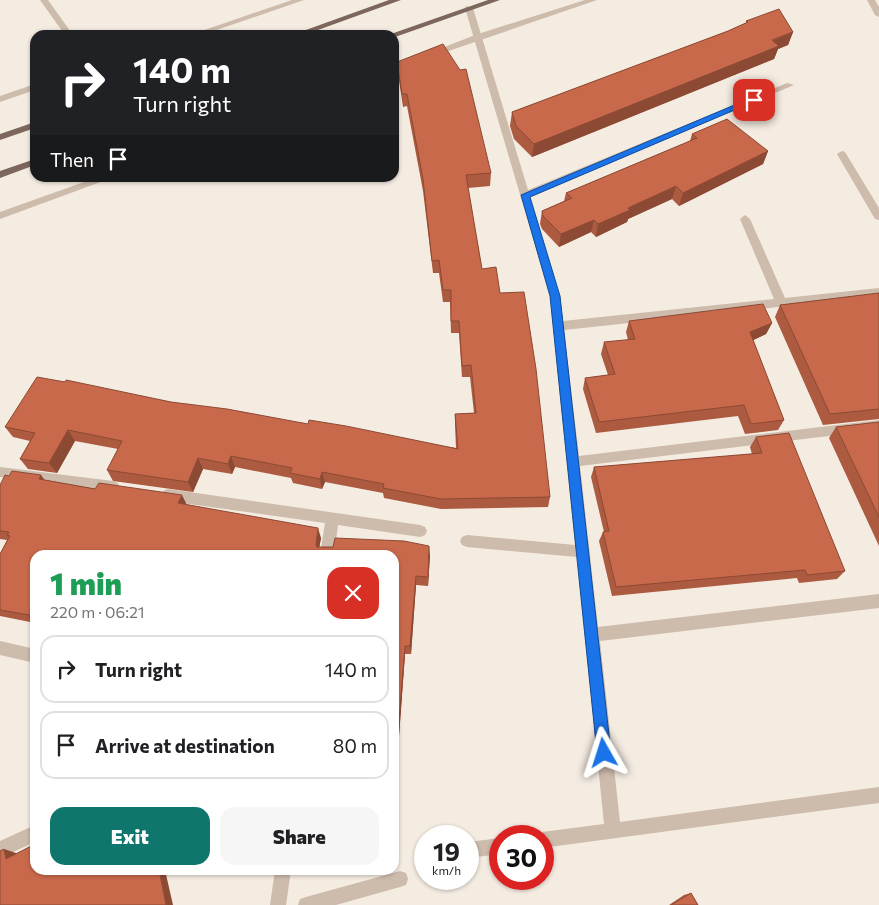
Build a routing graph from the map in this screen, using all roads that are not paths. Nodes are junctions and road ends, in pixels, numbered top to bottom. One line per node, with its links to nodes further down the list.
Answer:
1 (44, 0): 9 (street)
2 (300, 0): 10 (street)
3 (398, 0): 11 (main road)
4 (496, 0): 7 (main road)
5 (593, 0): 13 (street)
6 (871, 0): 8 (street)
7 (469, 8): 12 (main road); 13 (street)
8 (879, 15)
9 (65, 30)
10 (209, 30)
11 (311, 30)
12 (399, 33)
13 (478, 36): 14 (street); 24 (street)
14 (422, 58)
15 (790, 85): 24 (street)
16 (30, 89): 17 (street)
17 (0, 99)
18 (30, 127): 19 (main road)
19 (0, 137)
20 (842, 154): 26 (street)
21 (30, 164): 22 (main road)
22 (0, 175)
23 (92, 182): 25 (street)
24 (525, 195): 30 (street)
25 (0, 216)
26 (879, 217)
27 (745, 220): 29 (street)
28 (879, 292): 29 (street)
29 (781, 302): 30 (street)
30 (559, 326): 32 (street)
31 (879, 425): 32 (street)
32 (573, 462): 40 (street)
33 (0, 472): 34 (street)
34 (127, 490)
35 (156, 494): 36 (street)
36 (332, 518): 37 (street); 39 (street)
37 (420, 531)
38 (467, 541): 40 (street)
39 (328, 550)
40 (583, 552): 42 (street)
41 (879, 601): 42 (street)
42 (592, 635): 46 (street)
43 (0, 648): 44 (street)
44 (30, 655)
45 (879, 795): 46 (street)
46 (613, 831): 48 (street)
47 (30, 835): 49 (street)
48 (554, 838)
49 (0, 850)
50 (282, 875): 52 (street)
51 (400, 879): 53 (street)
52 (278, 905)
53 (306, 905)

